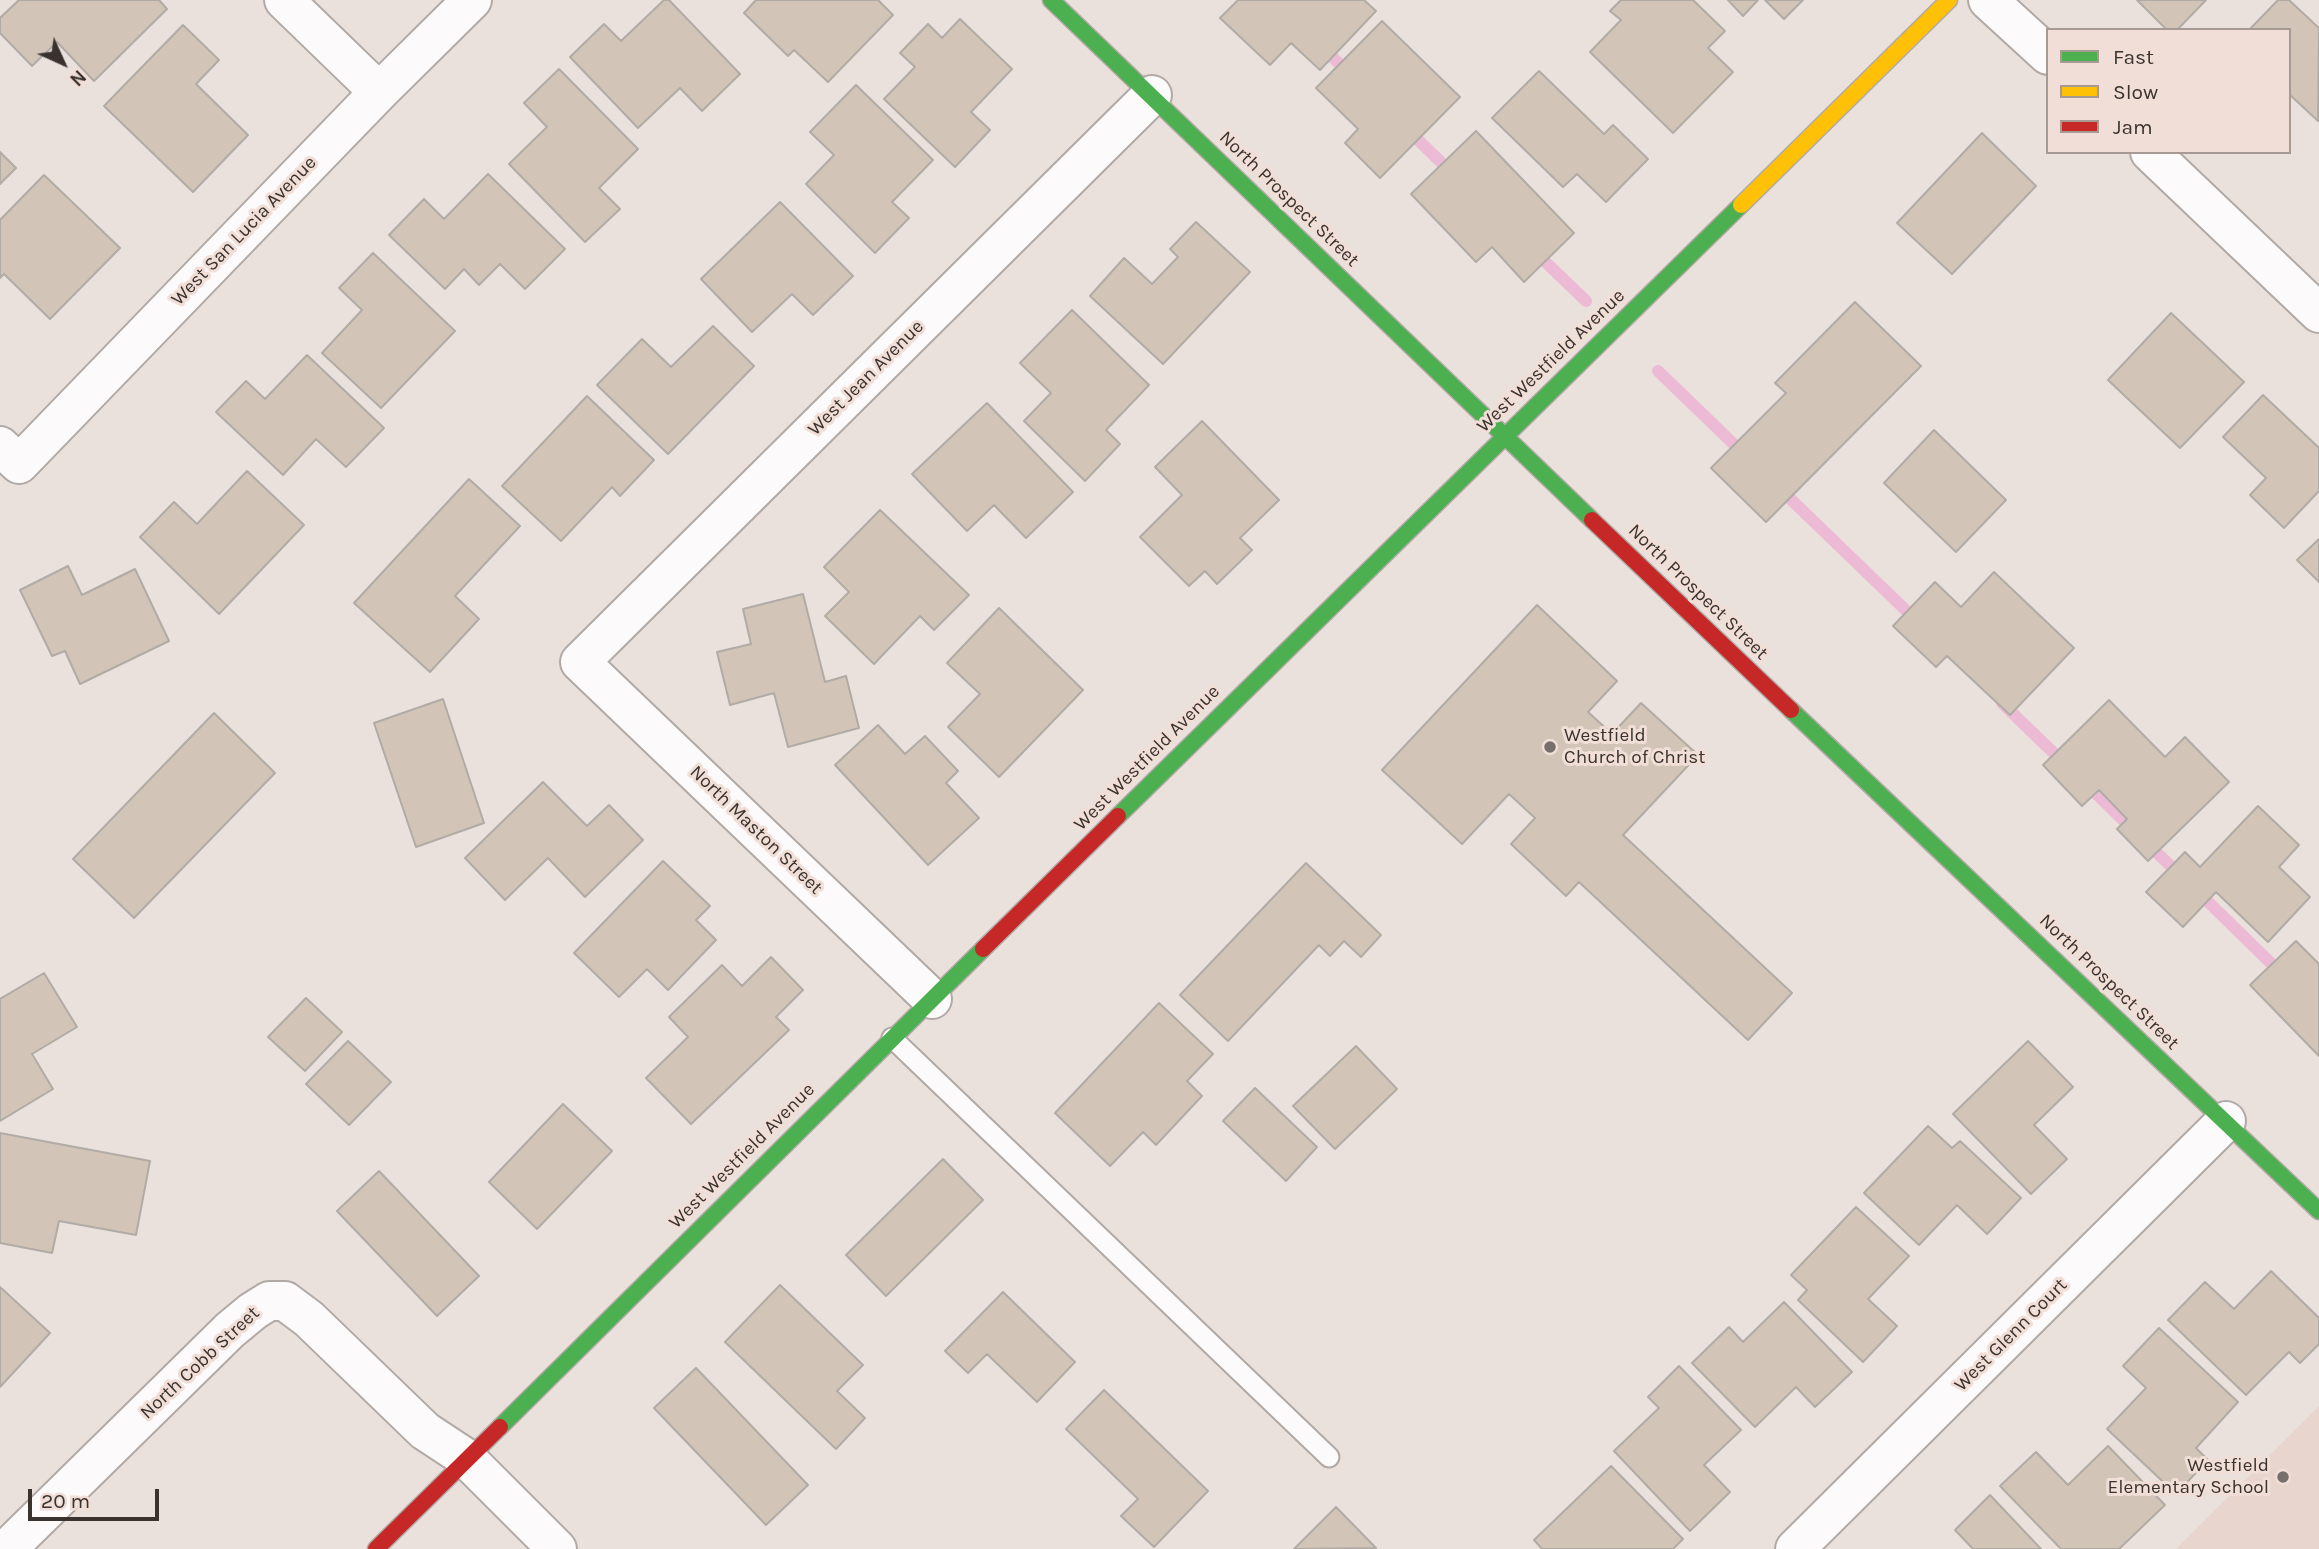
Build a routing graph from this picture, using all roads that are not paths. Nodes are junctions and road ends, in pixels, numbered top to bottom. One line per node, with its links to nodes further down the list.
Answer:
1 (284, 0): 7 (street)
2 (472, 0): 7 (street, West San Lucia Avenue)
3 (1051, 0): 8 (street, North Prospect Street)
4 (1949, 0): 11 (street, West Westfield Avenue)
5 (1988, 0): 6 (street)
6 (2046, 53)
7 (379, 92): 12 (street, West San Lucia Avenue)
8 (1152, 95): 11 (street, North Prospect Street); 13 (street, West Jean Avenue)
9 (2152, 154): 10 (street)
10 (2319, 313)
11 (1504, 436): 14 (street, West Westfield Avenue); 16 (street, North Prospect Street)
12 (9, 455)
13 (580, 662): 14 (street, North Maston Street)
14 (932, 999): 15 (street, West Westfield Avenue)
15 (892, 1038): 18 (lane); 19 (street, West Westfield Avenue)
16 (2225, 1121): 17 (street, North Prospect Street); 23 (street, West Glenn Court)
17 (2319, 1211)
18 (1329, 1457)
19 (466, 1458): 20 (street, North Cobb Street); 21 (street, West Westfield Avenue); 22 (street, North Cobb Street)
20 (7, 1549)
21 (376, 1549)
22 (557, 1549)
23 (1796, 1549)

